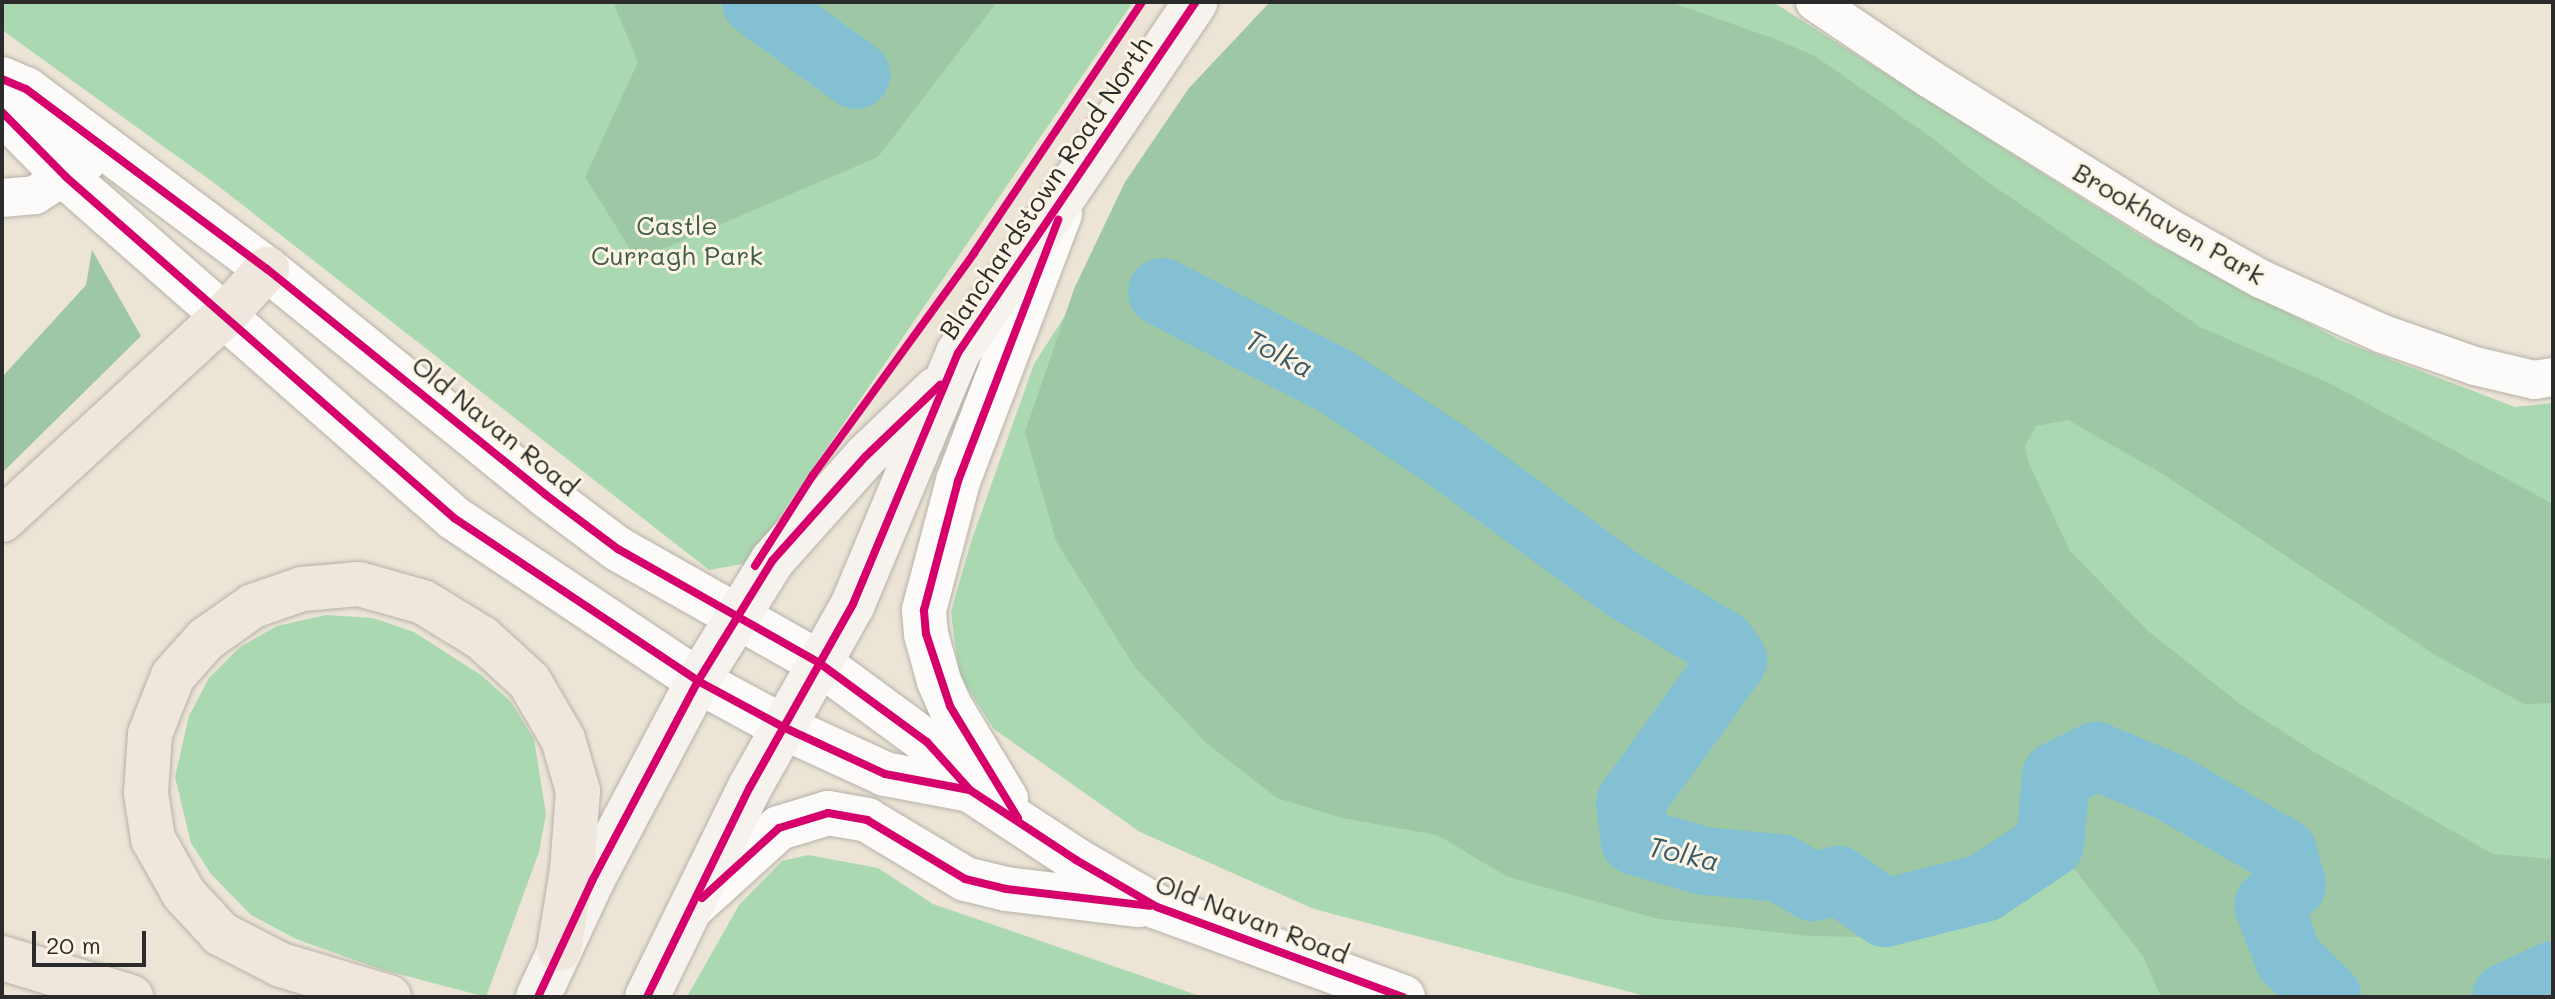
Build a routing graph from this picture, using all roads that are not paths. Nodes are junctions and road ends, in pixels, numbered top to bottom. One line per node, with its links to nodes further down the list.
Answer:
1 (1196, 2): 7 (main road, Blanchardstown Road North)
2 (1815, 2): 11 (street, Brookhaven Park)
3 (2, 79): 5 (street, Old Navan Road)
4 (2, 112): 6 (street, Old Navan Road)
5 (104, 149): 6 (street); 9 (street, Old Navan Road)
6 (66, 177): 8 (street); 10 (street, Old Navan Road)
7 (1073, 178): 12 (main road, Blanchardstown Road North); 19 (street)
8 (2, 198)
9 (267, 269): 10 (highway); 14 (street, Old Navan Road)
10 (224, 316): 13 (highway); 16 (street, Old Navan Road)
11 (2553, 377)
12 (943, 382): 14 (main road); 15 (main road, Blanchardstown Road North)
13 (2, 520)
14 (737, 615): 15 (street, Old Navan Road); 16 (main road)
15 (818, 662): 17 (main road, Blanchardstown Road North); 18 (street, Old Navan Road)
16 (698, 681): 17 (street, Old Navan Road); 23 (main road)
17 (783, 727): 18 (street, Old Navan Road); 21 (main road, Blanchardstown Road North)
18 (970, 790): 19 (street, Old Navan Road)
19 (1023, 825): 20 (street, Old Navan Road)
20 (1157, 907): 21 (street); 27 (street, Old Navan Road)
21 (691, 909): 26 (main road, Blanchardstown Road North)
22 (2, 958): 24 (highway)
23 (547, 976): 25 (highway)
24 (131, 997)
25 (389, 997)
26 (647, 997)
27 (1403, 997)

